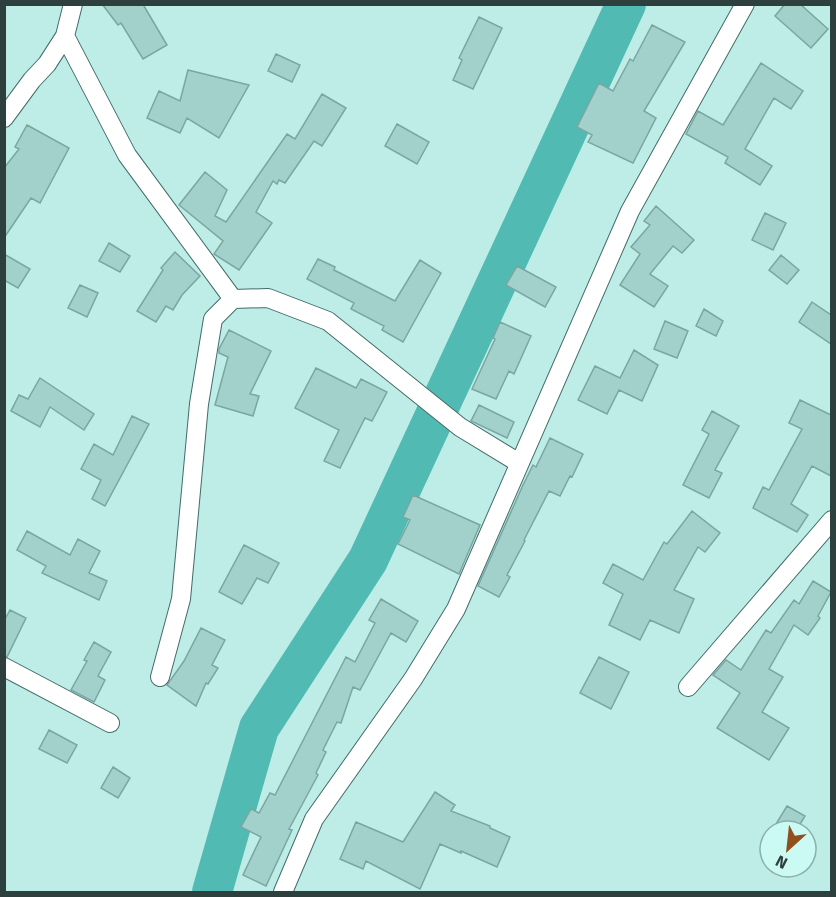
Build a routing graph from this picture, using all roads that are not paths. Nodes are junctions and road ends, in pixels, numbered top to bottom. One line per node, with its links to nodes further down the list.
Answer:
1 (73, 4): 3 (street)
2 (745, 4): 6 (street)
3 (65, 36): 4 (street); 5 (street)
4 (4, 118)
5 (233, 299): 6 (street); 9 (street)
6 (519, 463): 12 (street)
7 (831, 520): 10 (street)
8 (4, 667): 11 (street)
9 (160, 677)
10 (688, 687)
11 (110, 723)
12 (283, 892)

